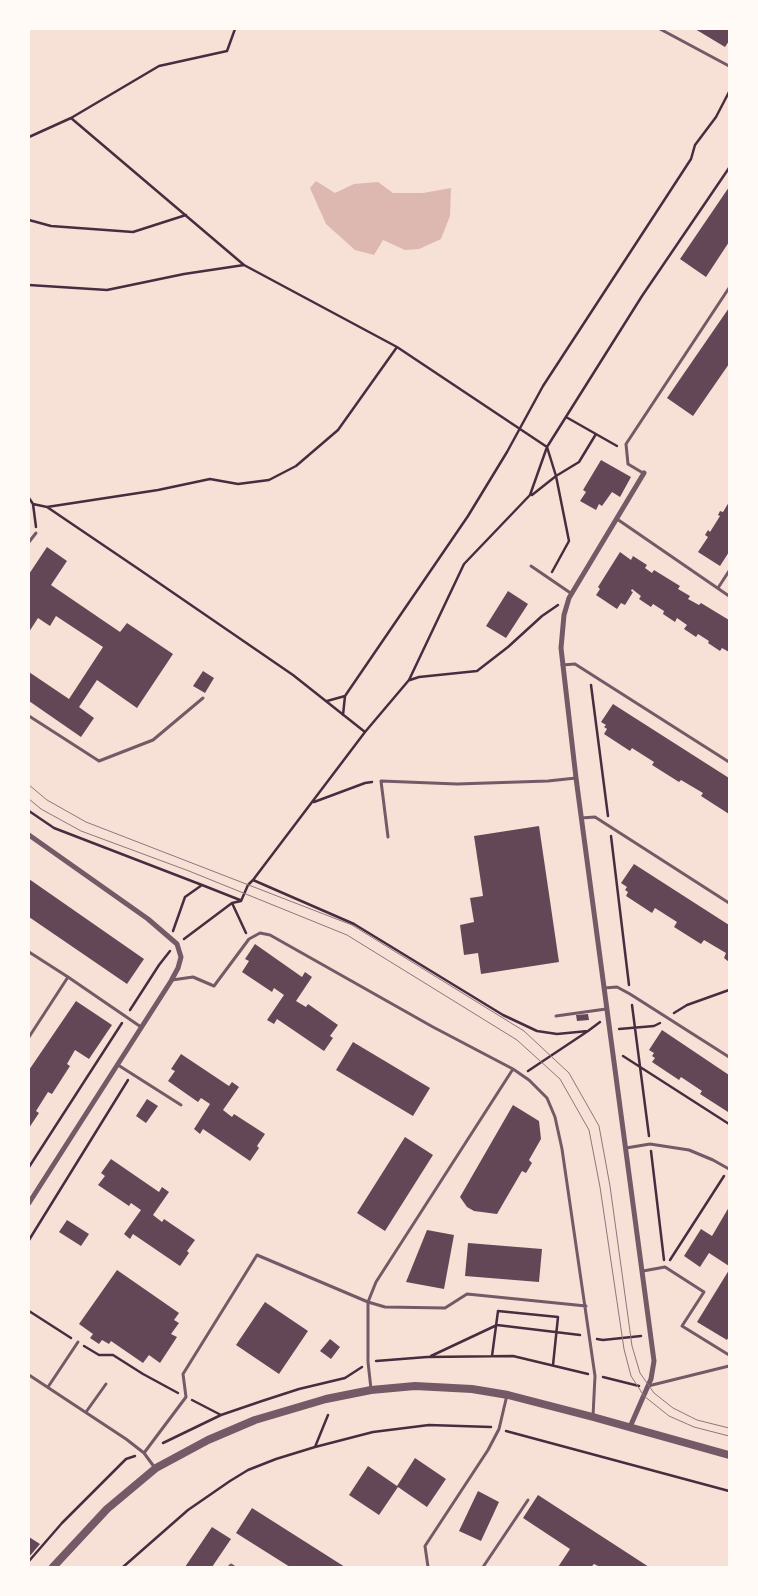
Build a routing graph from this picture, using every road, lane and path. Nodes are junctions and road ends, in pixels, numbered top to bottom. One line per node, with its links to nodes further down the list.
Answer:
1 (235, 29): 5 (path)
2 (660, 29): 3 (lane)
3 (729, 66)
4 (729, 92): 15 (path)
5 (71, 118): 6 (path); 8 (path)
6 (29, 137)
7 (729, 168): 14 (path)
8 (186, 215): 9 (path); 10 (path)
9 (29, 220)
10 (244, 265): 11 (path); 13 (path)
11 (29, 285)
12 (729, 288): 18 (lane)
13 (397, 347): 15 (path); 24 (path)
14 (566, 417): 16 (path); 17 (path)
15 (520, 429): 17 (path); 37 (path)
16 (596, 434): 18 (path); 20 (path)
17 (547, 447): 20 (path); 21 (path)
18 (627, 452): 19 (lane)
19 (644, 473): 25 (street)
20 (556, 476): 21 (path); 30 (path)
21 (530, 495): 36 (path)
22 (29, 498): 23 (path)
23 (33, 504): 24 (path); 26 (path)
24 (47, 507): 39 (path)
25 (616, 519): 31 (lane); 32 (street)
26 (36, 533): 27 (lane)
27 (29, 542)
28 (530, 566): 30 (lane)
29 (729, 572): 31 (lane)
30 (549, 579): 32 (lane)
31 (718, 588): 33 (lane)
32 (571, 596): 34 (street); 36 (path)
33 (729, 596)
34 (562, 666): 35 (lane); 44 (street)
35 (590, 674): 43 (lane); 49 (path)
36 (409, 680): 42 (path)
37 (345, 696): 39 (path); 40 (path)
38 (203, 698): 41 (lane)
39 (326, 702): 40 (path)
40 (343, 715): 42 (path)
41 (29, 716)
42 (365, 732): 46 (path)
43 (729, 762)
44 (576, 778): 45 (lane); 48 (street)
45 (381, 781): 46 (path); 51 (lane)
46 (312, 802): 52 (path)
47 (29, 811): 53 (path)
48 (582, 818): 49 (lane); 63 (street)
49 (610, 826): 56 (lane); 65 (path)
50 (29, 835): 57 (street)
51 (388, 837)
52 (253, 880): 54 (path); 73 (path)
53 (202, 885): 54 (path); 57 (path)
54 (241, 901): 55 (path)
55 (232, 903): 58 (path); 59 (path)
56 (729, 903)
57 (171, 938): 59 (street)
58 (249, 939): 62 (lane); 79 (lane)
59 (177, 944): 62 (street); 68 (path)
60 (29, 952): 61 (lane)
61 (68, 978): 68 (lane); 74 (lane)
62 (171, 980): 71 (street)
63 (604, 988): 65 (lane); 66 (street)
64 (729, 990): 69 (path)
65 (630, 994): 69 (lane); 70 (path)
66 (606, 1011): 67 (lane); 72 (street); 73 (path)
67 (556, 1016)
68 (126, 1017): 71 (lane); 85 (path)
69 (667, 1017): 70 (path); 76 (lane)
70 (634, 1026): 72 (path); 78 (path)
71 (141, 1027): 77 (street)
72 (609, 1030): 75 (street)
73 (588, 1031): 79 (path)
74 (29, 1037)
75 (612, 1049): 78 (path); 84 (street)
76 (729, 1057)
77 (118, 1065): 80 (lane); 87 (street)
78 (639, 1066): 82 (path); 83 (path)
79 (513, 1068): 91 (lane); 92 (lane)
80 (132, 1074): 81 (lane); 88 (path)
81 (181, 1105)
82 (729, 1124)
83 (650, 1144): 84 (lane); 86 (lane); 89 (path)
84 (625, 1148): 90 (street)
85 (29, 1167)
86 (729, 1169): 89 (path)
87 (29, 1203)
88 (29, 1240)
89 (665, 1268): 90 (lane); 99 (lane)
90 (642, 1271): 96 (street)
91 (368, 1302): 92 (lane); 108 (lane); 110 (lane)
92 (586, 1306): 97 (lane)
93 (29, 1311): 98 (path)
94 (497, 1325): 95 (path); 95 (path); 100 (path); 101 (path)
95 (558, 1332): 97 (path); 101 (path)
96 (650, 1334): 97 (path); 106 (street)
97 (590, 1337): 104 (lane)
98 (78, 1342): 107 (lane); 110 (path)
99 (729, 1355)
100 (427, 1357)
101 (553, 1365): 104 (path)
102 (729, 1366): 106 (lane)
103 (29, 1375): 107 (lane)
104 (596, 1376): 106 (path); 114 (lane)
105 (106, 1384): 111 (lane)
106 (648, 1386): 115 (street)
107 (48, 1387): 111 (lane)
108 (371, 1390): 109 (street); 120 (street)
109 (508, 1395): 114 (street); 116 (lane)
110 (186, 1397): 112 (path); 118 (lane)
111 (86, 1412): 118 (lane)
112 (222, 1415)
113 (328, 1415): 117 (path)
114 (593, 1417): 115 (street)
115 (630, 1427): 119 (street)
116 (498, 1429): 117 (path); 121 (path); 127 (lane)
117 (315, 1448): 124 (path)
118 (144, 1453): 120 (lane)
119 (729, 1455)
120 (156, 1468): 123 (street)
121 (729, 1491)
122 (528, 1500): 128 (lane)
123 (53, 1567)
124 (123, 1567)
125 (229, 1567): 126 (lane)
126 (234, 1567)
127 (428, 1567)
128 (483, 1567)

